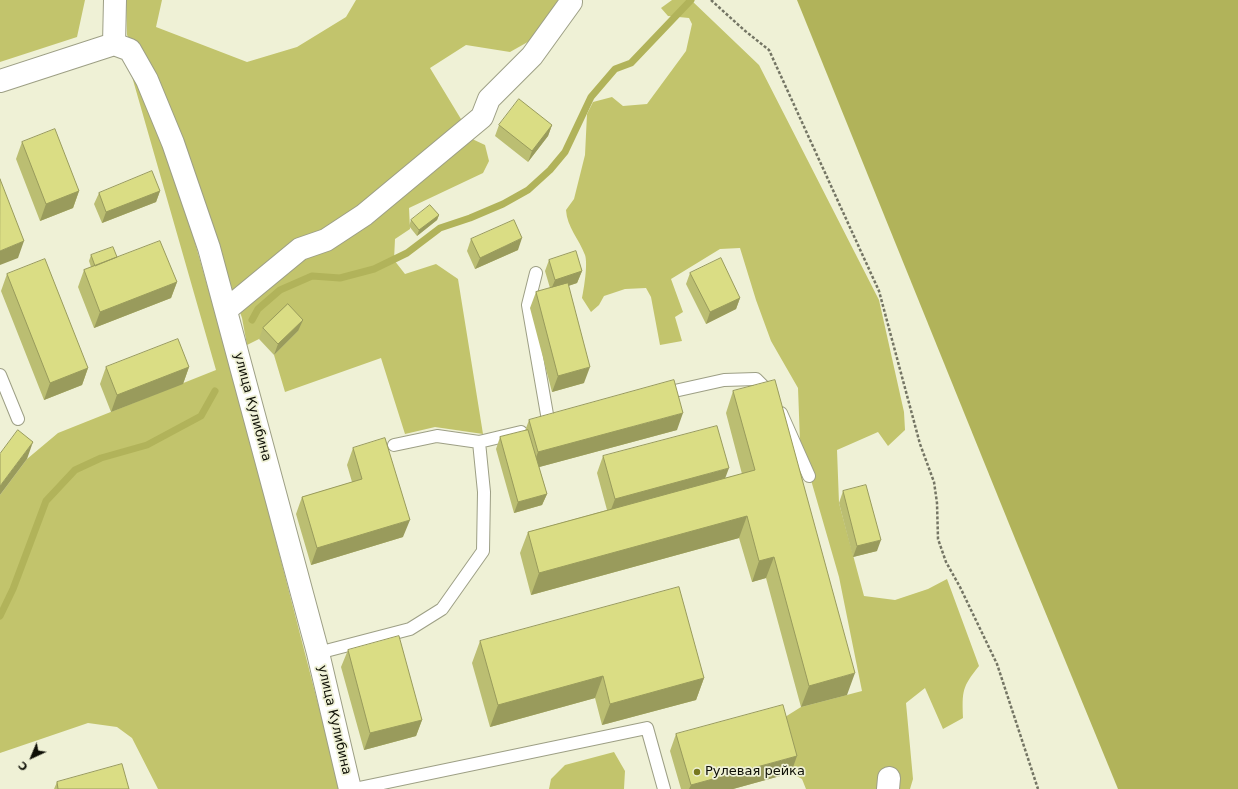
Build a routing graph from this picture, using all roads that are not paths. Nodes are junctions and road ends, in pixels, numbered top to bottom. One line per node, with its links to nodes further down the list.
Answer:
1 (115, 0): 3 (street)
2 (571, 2): 6 (street)
3 (114, 44): 4 (street); 6 (street, улица Кулибина)
4 (0, 81)
5 (536, 273): 11 (lane)
6 (226, 310): 15 (street, улица Кулибина)
7 (0, 375): 9 (lane)
8 (650, 397): 14 (lane)
9 (18, 419)
10 (563, 422): 11 (lane)
11 (541, 428): 12 (lane)
12 (479, 442): 13 (lane); 15 (lane)
13 (394, 445)
14 (810, 476)
15 (318, 653): 16 (street, улица Кулибина)
16 (350, 789)
17 (354, 789): 18 (lane)
18 (664, 789)

